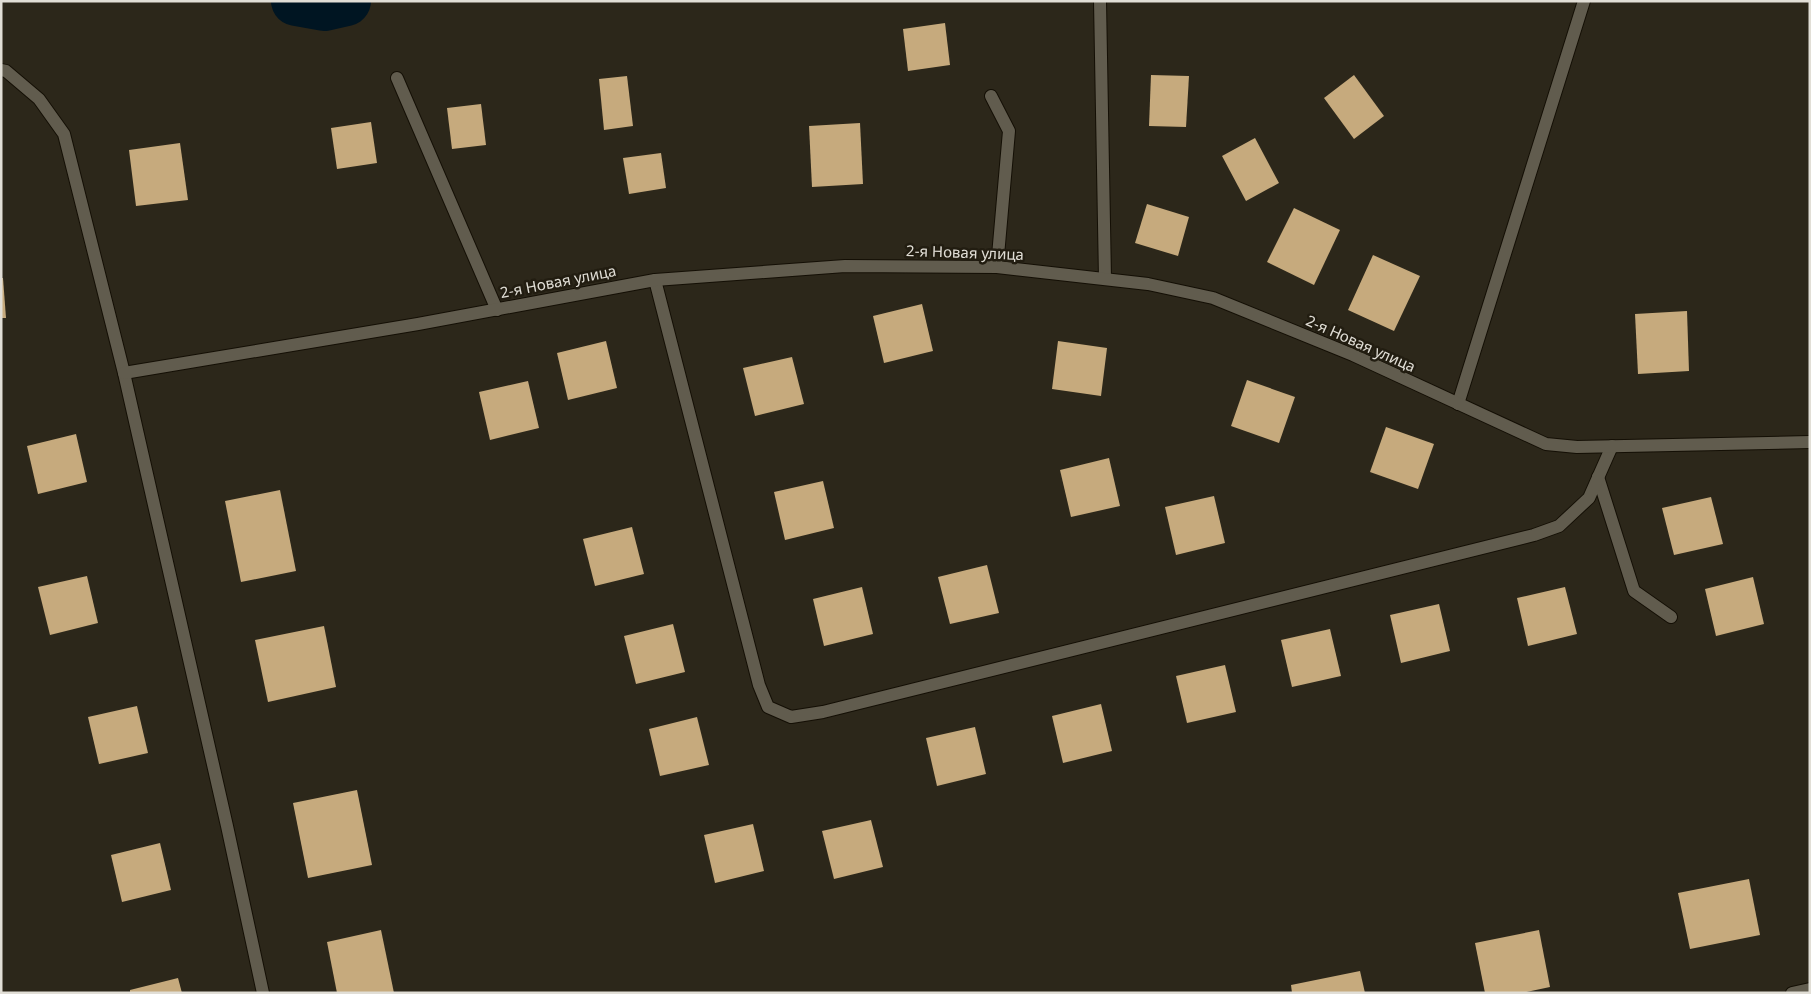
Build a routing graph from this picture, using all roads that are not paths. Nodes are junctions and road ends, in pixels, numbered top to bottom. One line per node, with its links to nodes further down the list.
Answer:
1 (1100, 1): 7 (street)
2 (1584, 1): 11 (street)
3 (1, 70): 10 (street)
4 (397, 78): 9 (street)
5 (991, 96): 6 (street)
6 (997, 267): 7 (street, 2-я Новая улица); 8 (street, 2-я Новая улица)
7 (1104, 279): 11 (street, 2-я Новая улица)
8 (654, 280): 9 (street, 2-я Новая улица); 14 (street)
9 (497, 310): 10 (street, 2-я Новая улица)
10 (124, 373): 17 (street)
11 (1458, 404): 13 (street, 2-я Новая улица)
12 (1810, 442): 13 (street, 2-я Новая улица)
13 (1612, 446): 14 (street)
14 (1598, 477): 15 (street)
15 (1671, 617)
16 (1810, 988): 18 (street)
17 (263, 993)
18 (1792, 993)

